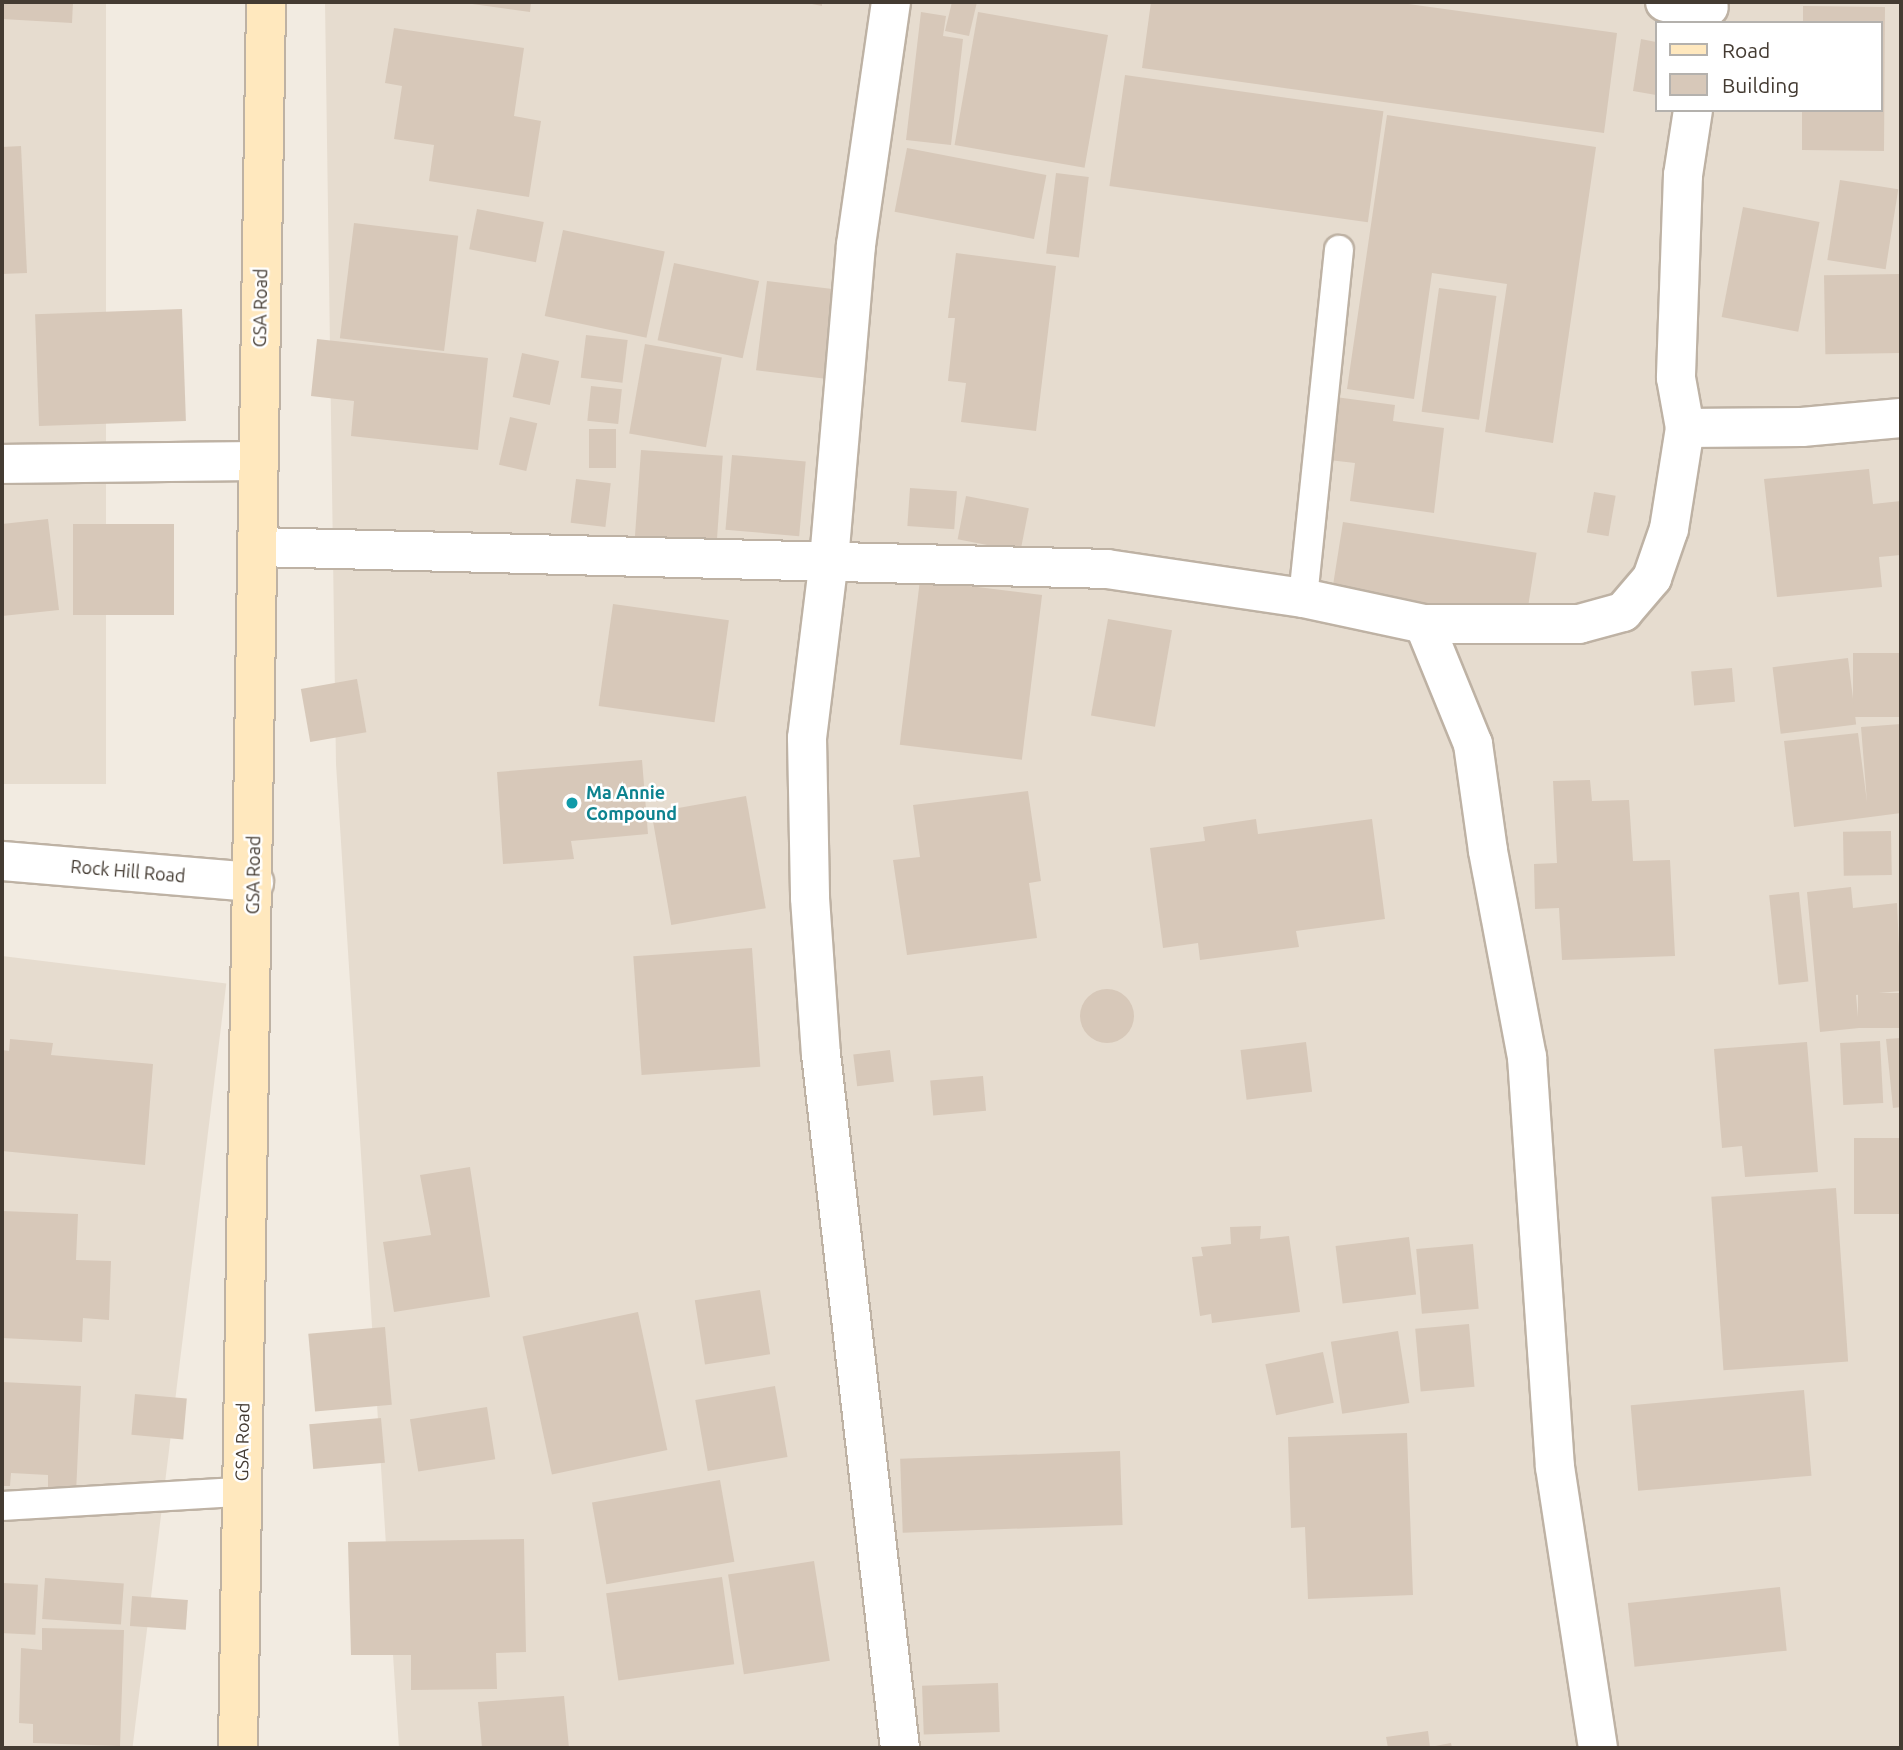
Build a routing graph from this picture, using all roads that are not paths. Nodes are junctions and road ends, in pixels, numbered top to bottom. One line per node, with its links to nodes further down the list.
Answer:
1 (266, 2): 9 (street, GSA Road)
2 (891, 2): 12 (street)
3 (1665, 2): 4 (street)
4 (1708, 11)
5 (1693, 112): 8 (street)
6 (1339, 250): 13 (lane)
7 (1901, 418): 8 (street)
8 (1685, 428): 14 (street)
9 (257, 461): 10 (street); 11 (street, GSA Road)
10 (2, 464)
11 (258, 547): 12 (street); 16 (street, GSA Road)
12 (829, 559): 13 (street); 20 (street)
13 (1303, 598): 14 (street)
14 (1424, 624): 21 (street)
15 (2, 861): 16 (street, Rock Hill Road)
16 (254, 881): 17 (street, GSA Road)
17 (240, 1492): 18 (lane); 19 (street, GSA Road)
18 (2, 1506)
19 (238, 1748)
20 (900, 1748)
21 (1598, 1748)

